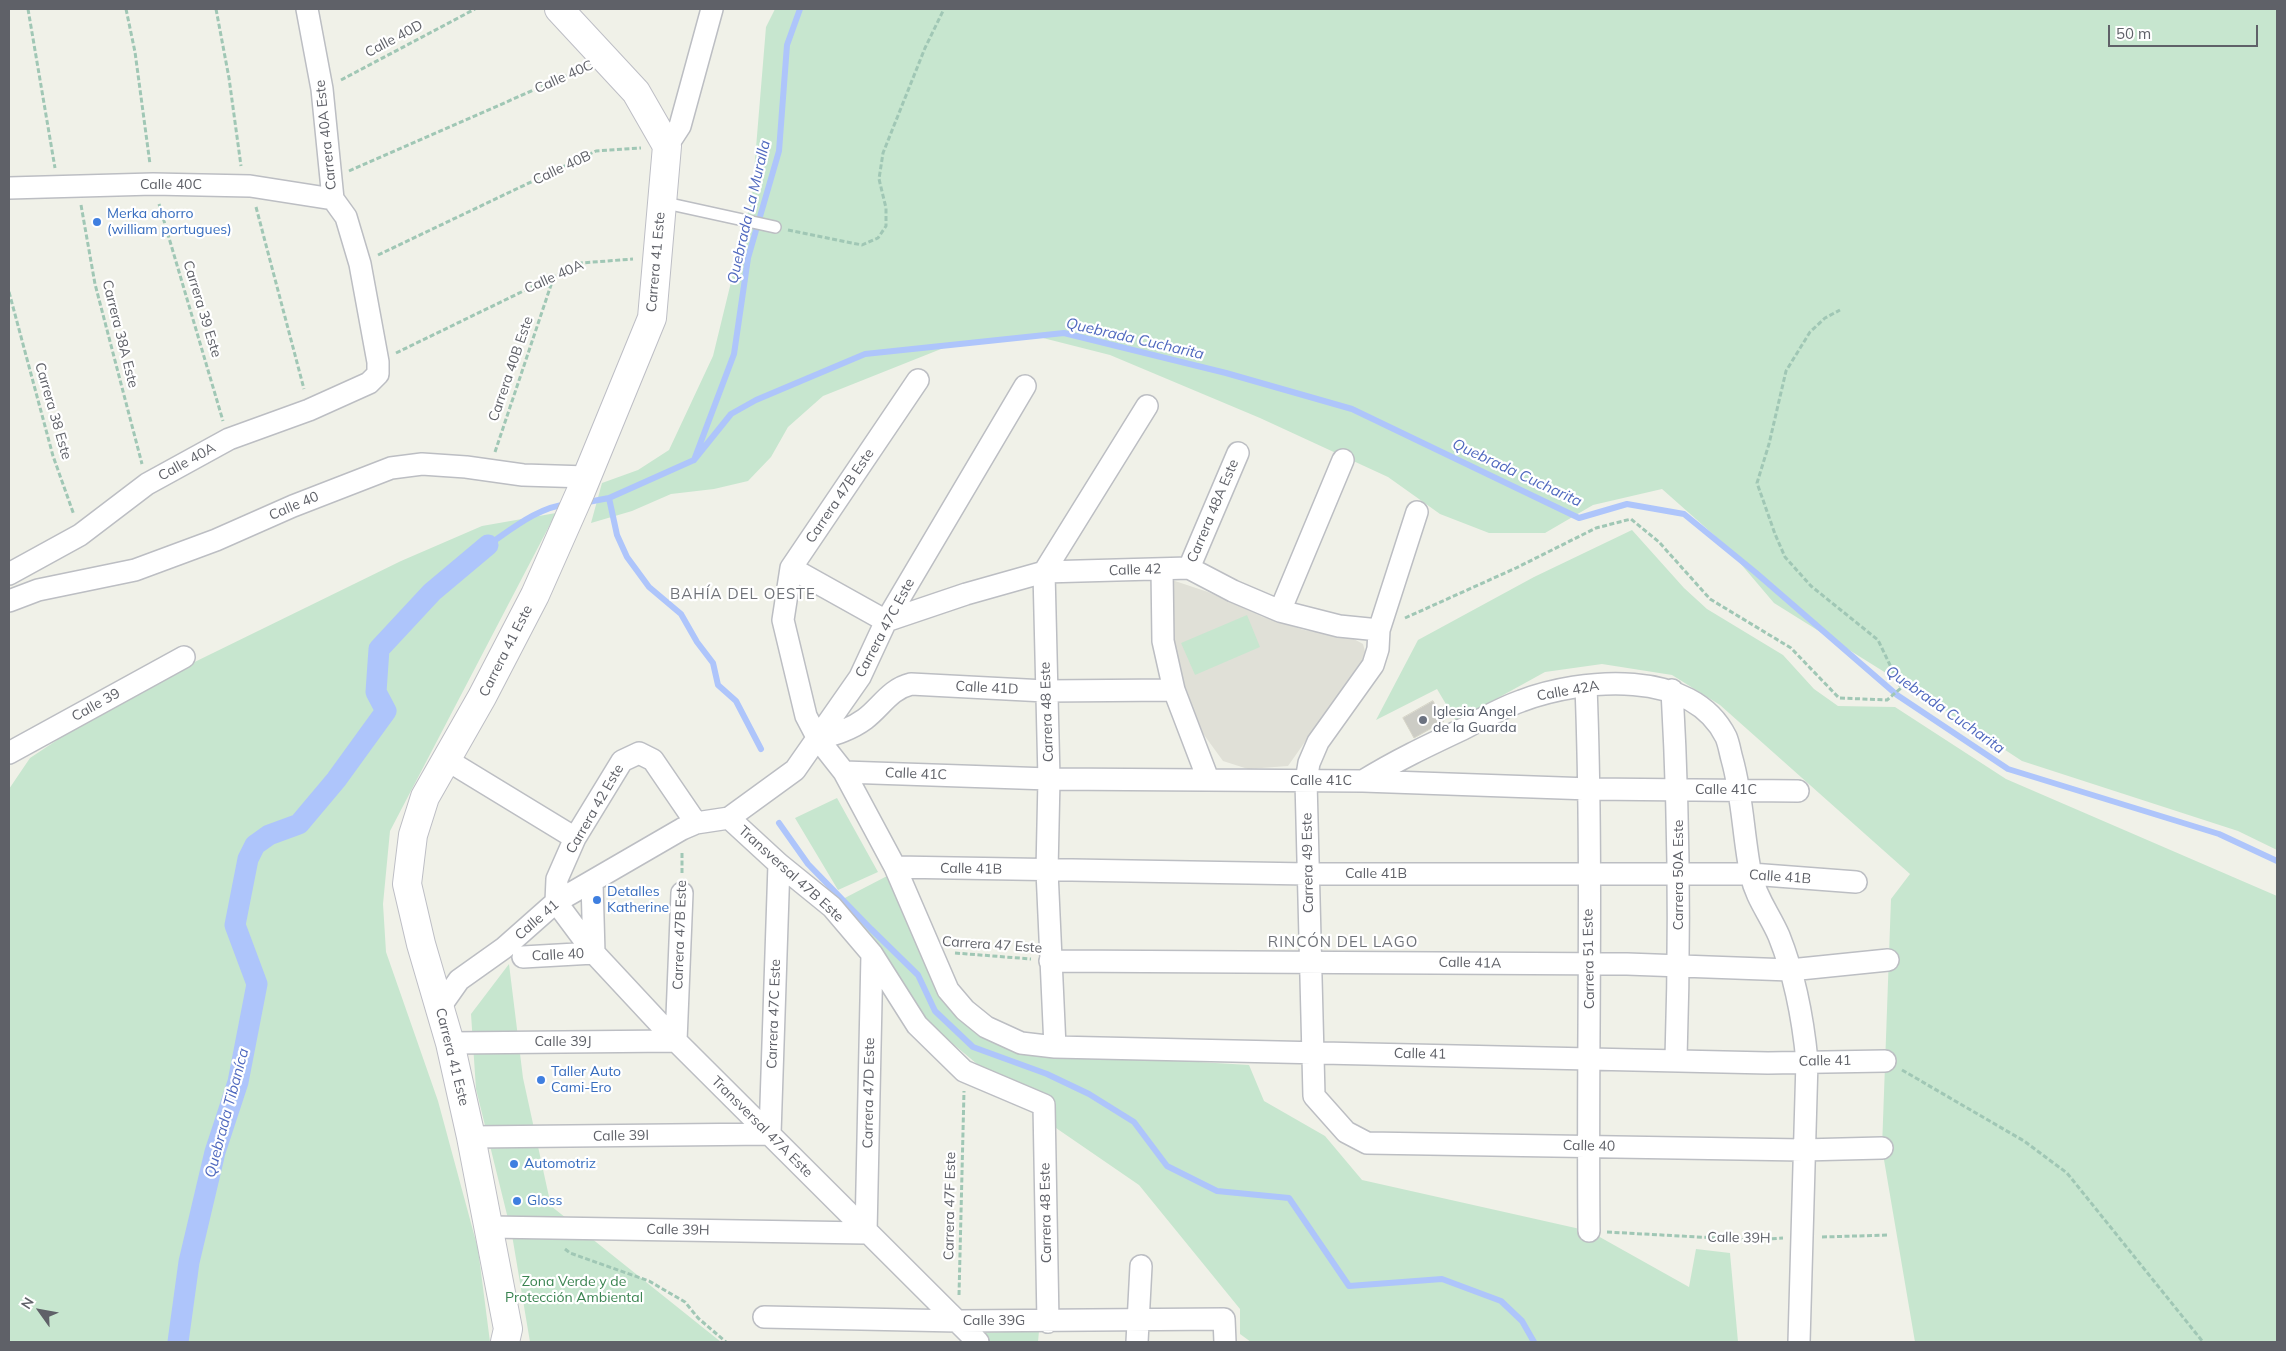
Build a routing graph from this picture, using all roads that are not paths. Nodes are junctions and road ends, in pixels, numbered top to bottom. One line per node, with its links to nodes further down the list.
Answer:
1 (307, 9): 6 (street, Carrera 40A Este)
2 (559, 9): 4 (street)
3 (712, 9): 4 (street)
4 (667, 146): 7 (street, Carrera 41 Este)
5 (9, 188): 6 (street, Calle 40C)
6 (332, 189): 9 (street, Carrera 40A Este)
7 (661, 202): 8 (lane); 15 (street, Carrera 41 Este)
8 (775, 227)
9 (378, 368): 21 (street, Calle 40A)
10 (918, 380): 17 (street, Carrera 47B Este)
11 (1025, 386): 24 (street, Carrera 47C Este)
12 (1147, 406): 20 (street)
13 (1238, 453): 18 (street, Carrera 48A Este)
14 (1343, 460): 23 (street)
15 (584, 484): 22 (street, Calle 40); 33 (street, Carrera 41 Este)
16 (1417, 512): 25 (street, Carrera 49 Este)
17 (790, 568): 24 (street); 31 (street, Carrera 47B Este)
18 (1189, 568): 19 (street, Calle 42); 23 (street, Calle 42)
19 (1162, 569): 20 (street, Calle 42); 28 (street)
20 (1044, 572): 24 (street, Calle 42); 30 (street, Carrera 48 Este)
21 (9, 574)
22 (9, 601)
23 (1280, 610): 25 (street, Calle 42)
24 (886, 621): 31 (street, Carrera 47C Este)
25 (1379, 630): 37 (street, Carrera 49 Este)
26 (184, 657): 32 (street, Calle 39)
27 (1586, 686): 29 (street, Calle 42A); 38 (street, Calle 42A); 39 (street, Carrera 51 Este)
28 (1174, 690): 30 (street, Calle 41D); 36 (street)
29 (1672, 690): 40 (street, Carrera 50A Este); 41 (street)
30 (1045, 691): 31 (street, Calle 41D); 35 (street, Carrera 48 Este)
31 (818, 739): 34 (street); 43 (street, Carrera 47C Este)
32 (9, 754)
33 (447, 760): 45 (street); 66 (street, Carrera 41 Este)
34 (844, 772): 35 (street, Calle 41C); 47 (street)
35 (1049, 779): 36 (street, Calle 41C); 48 (street, Carrera 48 Este)
36 (1208, 779): 37 (street, Calle 41C)
37 (1306, 781): 38 (street, Calle 41C); 49 (street, Carrera 49 Este)
38 (1363, 781): 39 (street, Calle 41C)
39 (1590, 789): 40 (street, Calle 41C); 50 (street, Carrera 51 Este)
40 (1678, 790): 41 (street, Calle 41C); 51 (street, Carrera 50A Este)
41 (1740, 790): 42 (street, Calle 41C); 52 (street)
42 (1798, 791)
43 (729, 818): 44 (street, Calle 41); 46 (street, Transversal 47B Este)
44 (689, 826): 45 (street, Carrera 42 Este); 53 (street, Calle 41)
45 (575, 838): 56 (street, Carrera 42 Este)
46 (779, 864): 58 (street, Transversal 47B Este); 77 (street, Carrera 47C Este)
47 (895, 867): 48 (street, Calle 41B); 69 (street, Calle 41)
48 (1047, 871): 49 (street, Calle 41B); 61 (street, Carrera 48 Este)
49 (1308, 874): 50 (street, Calle 41B); 62 (street, Carrera 49 Este)
50 (1588, 874): 51 (street, Calle 41B); 63 (street, Carrera 51 Este)
51 (1679, 874): 52 (street, Calle 41B); 64 (street, Carrera 50A Este)
52 (1751, 874): 54 (street, Calle 41B); 65 (street)
53 (592, 882): 56 (street, Calle 41); 57 (street)
54 (1856, 882)
55 (682, 893): 67 (street, Carrera 47B Este)
56 (556, 902): 57 (street, Transversal 47A Este); 66 (street, Calle 41)
57 (594, 953): 59 (street, Calle 40); 67 (street, Transversal 47A Este)
58 (872, 954): 76 (street, Transversal 47B Este); 84 (street, Carrera 47D Este)
59 (523, 957)
60 (1888, 960): 65 (street, Calle 41A)
61 (1050, 961): 62 (street, Calle 41A); 69 (street, Carrera 48 Este)
62 (1311, 961): 63 (street, Calle 41A); 70 (street, Carrera 49 Este)
63 (1589, 964): 64 (street, Calle 41A); 71 (street, Carrera 51 Este)
64 (1679, 966): 65 (street, Calle 41A); 72 (street, Carrera 50A Este)
65 (1790, 970): 73 (street)
66 (440, 1006): 68 (street, Carrera 41 Este)
67 (676, 1042): 68 (street, Calle 39J); 77 (street, Transversal 47A Este)
68 (450, 1043): 78 (street, Carrera 41 Este)
69 (1055, 1047): 70 (street, Calle 41)
70 (1313, 1052): 71 (street, Calle 41); 75 (street, Carrera 49 Este)
71 (1591, 1058): 72 (street, Calle 41); 79 (street, Carrera 51 Este)
72 (1676, 1060): 73 (street, Calle 41)
73 (1807, 1061): 74 (street, Calle 41); 81 (street)
74 (1885, 1061)
75 (1314, 1096): 79 (street, Calle 40)
76 (1044, 1105): 89 (street, Carrera 48 Este)
77 (770, 1134): 78 (street, Calle 39I); 84 (street, Transversal 47A Este)
78 (472, 1138): 82 (street, Carrera 41 Este)
79 (1588, 1146): 81 (street, Calle 40); 83 (street, Carrera 51 Este)
80 (1882, 1148): 81 (street, Calle 40)
81 (1803, 1150): 94 (street)
82 (490, 1227): 84 (street, Calle 39H); 90 (street, Carrera 41 Este)
83 (1589, 1231)
84 (866, 1232): 88 (street, Transversal 47A Este)
85 (1141, 1266): 87 (street)
86 (764, 1317): 88 (street, Calle 39G)
87 (1138, 1319): 89 (street, Calle 39G); 92 (street); 93 (street, Calle 39G)
88 (958, 1321): 89 (street, Calle 39G); 91 (street, Transversal 47A Este)
89 (1048, 1322)
90 (507, 1336)
91 (978, 1342)
92 (1137, 1342)
93 (1224, 1342)
94 (1799, 1342)

